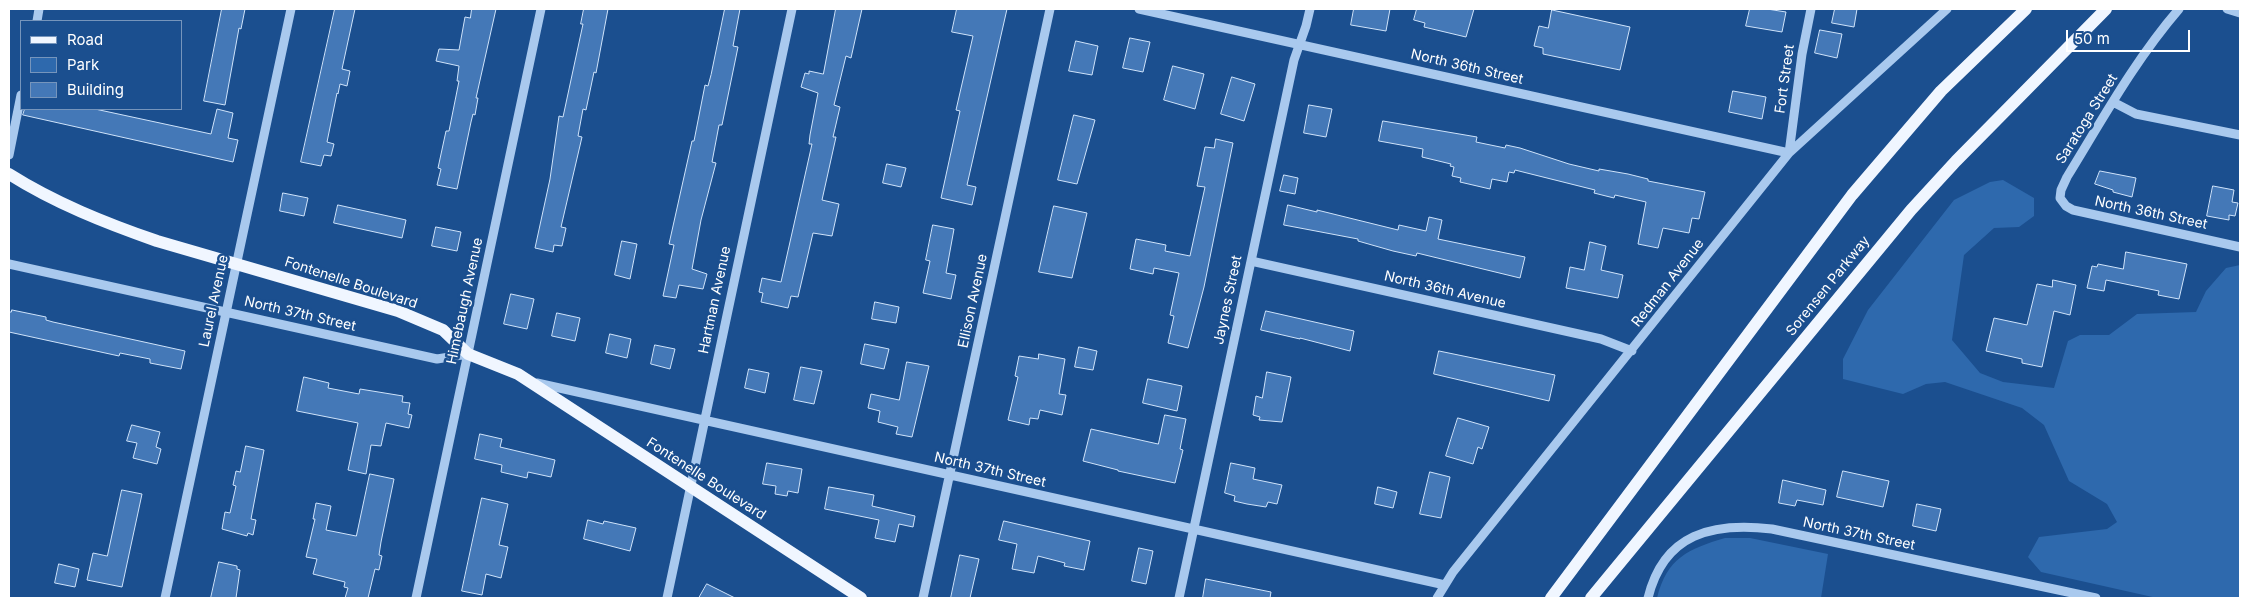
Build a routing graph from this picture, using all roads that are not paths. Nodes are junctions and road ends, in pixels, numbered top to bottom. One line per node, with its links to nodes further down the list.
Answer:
1 (291, 9): 25 (street, Laurel Avenue)
2 (541, 9): 28 (street, Himebaugh Avenue)
3 (792, 9): 30 (street, Hartman Avenue)
4 (1050, 9): 31 (street, Ellison Avenue)
5 (1140, 9): 14 (street, North 36th Street)
6 (1310, 9): 14 (street, Jaynes Street)
7 (1811, 9): 18 (street, Fort Street)
8 (1947, 9): 18 (street, Redman Avenue)
9 (2026, 9): 42 (main road)
10 (2106, 9): 43 (main road, Sorensen Parkway)
11 (2179, 9): 16 (street, Saratoga Street)
12 (2227, 9): 13 (street)
13 (2240, 13)
14 (1300, 43): 18 (street, North 36th Street); 23 (street, Jaynes Street)
15 (20, 100): 19 (street)
16 (2113, 102): 17 (street); 21 (street, Saratoga Street)
17 (2240, 135)
18 (1789, 153): 27 (street, Redman Avenue)
19 (9, 155)
20 (9, 174): 25 (main road, Fontenelle Boulevard)
21 (2060, 198): 22 (street, North 36th Street)
22 (2240, 247)
23 (1251, 261): 27 (street, North 36th Avenue); 33 (street, Jaynes Street)
24 (9, 264): 26 (street, North 37th Street)
25 (236, 264): 26 (street, Laurel Avenue); 28 (main road, Fontenelle Boulevard)
26 (226, 312): 28 (street, North 37th Street); 35 (street, Laurel Avenue)
27 (1632, 351): 34 (street, Redman Avenue)
28 (468, 354): 29 (main road, Fontenelle Boulevard); 36 (street, Himebaugh Avenue)
29 (530, 382): 30 (street, North 37th Street); 32 (main road, Fontenelle Boulevard)
30 (704, 420): 31 (street, North 37th Street); 32 (street, Hartman Avenue)
31 (950, 475): 33 (street, North 37th Street); 39 (street, Ellison Avenue)
32 (691, 487): 37 (street, Hartman Avenue); 38 (main road, Fontenelle Boulevard)
33 (1193, 529): 34 (street, North 37th Street); 40 (street, Jaynes Street)
34 (1445, 585): 41 (street, Redman Avenue)
35 (165, 598)
36 (416, 598)
37 (667, 598)
38 (861, 598)
39 (923, 598)
40 (1178, 598)
41 (1437, 598)
42 (1552, 598)
43 (1591, 598)
44 (1648, 598): 45 (street, North 37th Street)
45 (2096, 598)

